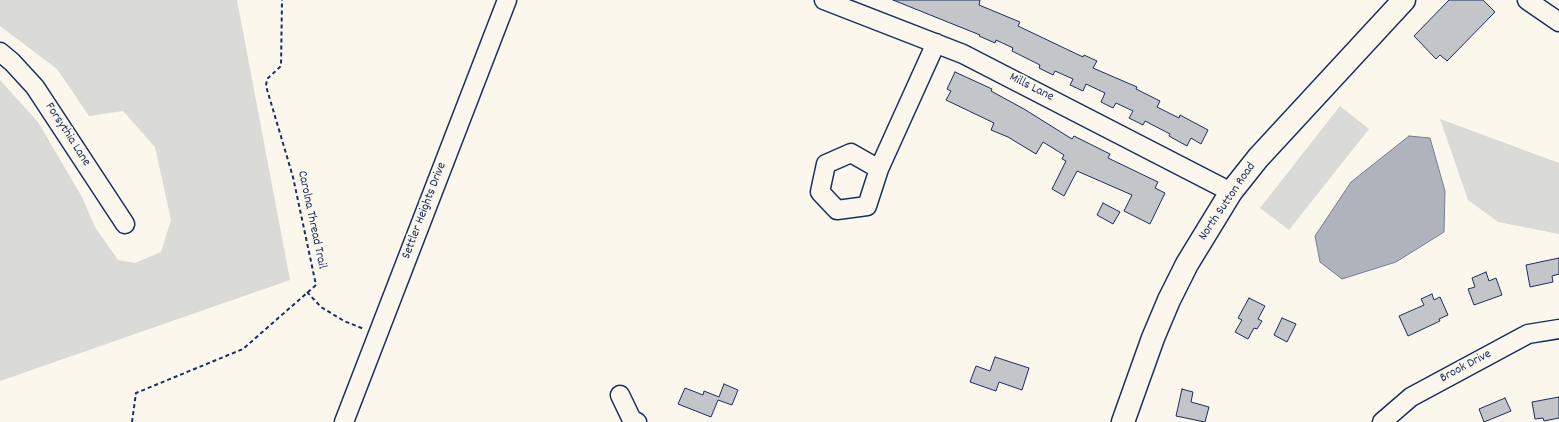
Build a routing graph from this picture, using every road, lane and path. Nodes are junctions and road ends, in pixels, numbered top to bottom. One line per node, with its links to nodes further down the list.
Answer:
1 (282, 0): 12 (path, Carolna Thread Trail)
2 (507, 0): 14 (street, Settler Heights Drive)
3 (824, 0): 7 (street, Mills Lane)
4 (1404, 0): 10 (main road, North Sutton Road)
5 (1527, 0): 6 (street)
6 (1559, 22)
7 (936, 43): 9 (street); 10 (street, Mills Lane)
8 (0, 52): 11 (street, Forsythia Lane)
9 (879, 169)
10 (1232, 192): 19 (main road, North Sutton Road)
11 (125, 224)
12 (307, 292): 14 (path); 16 (path, Carolna Thread Trail)
13 (1559, 329): 20 (street, Brook Drive)
14 (378, 335): 17 (street, Settler Heights Drive)
15 (620, 395): 18 (street)
16 (132, 422)
17 (344, 422)
18 (637, 422)
19 (1123, 422)
20 (1382, 422)

